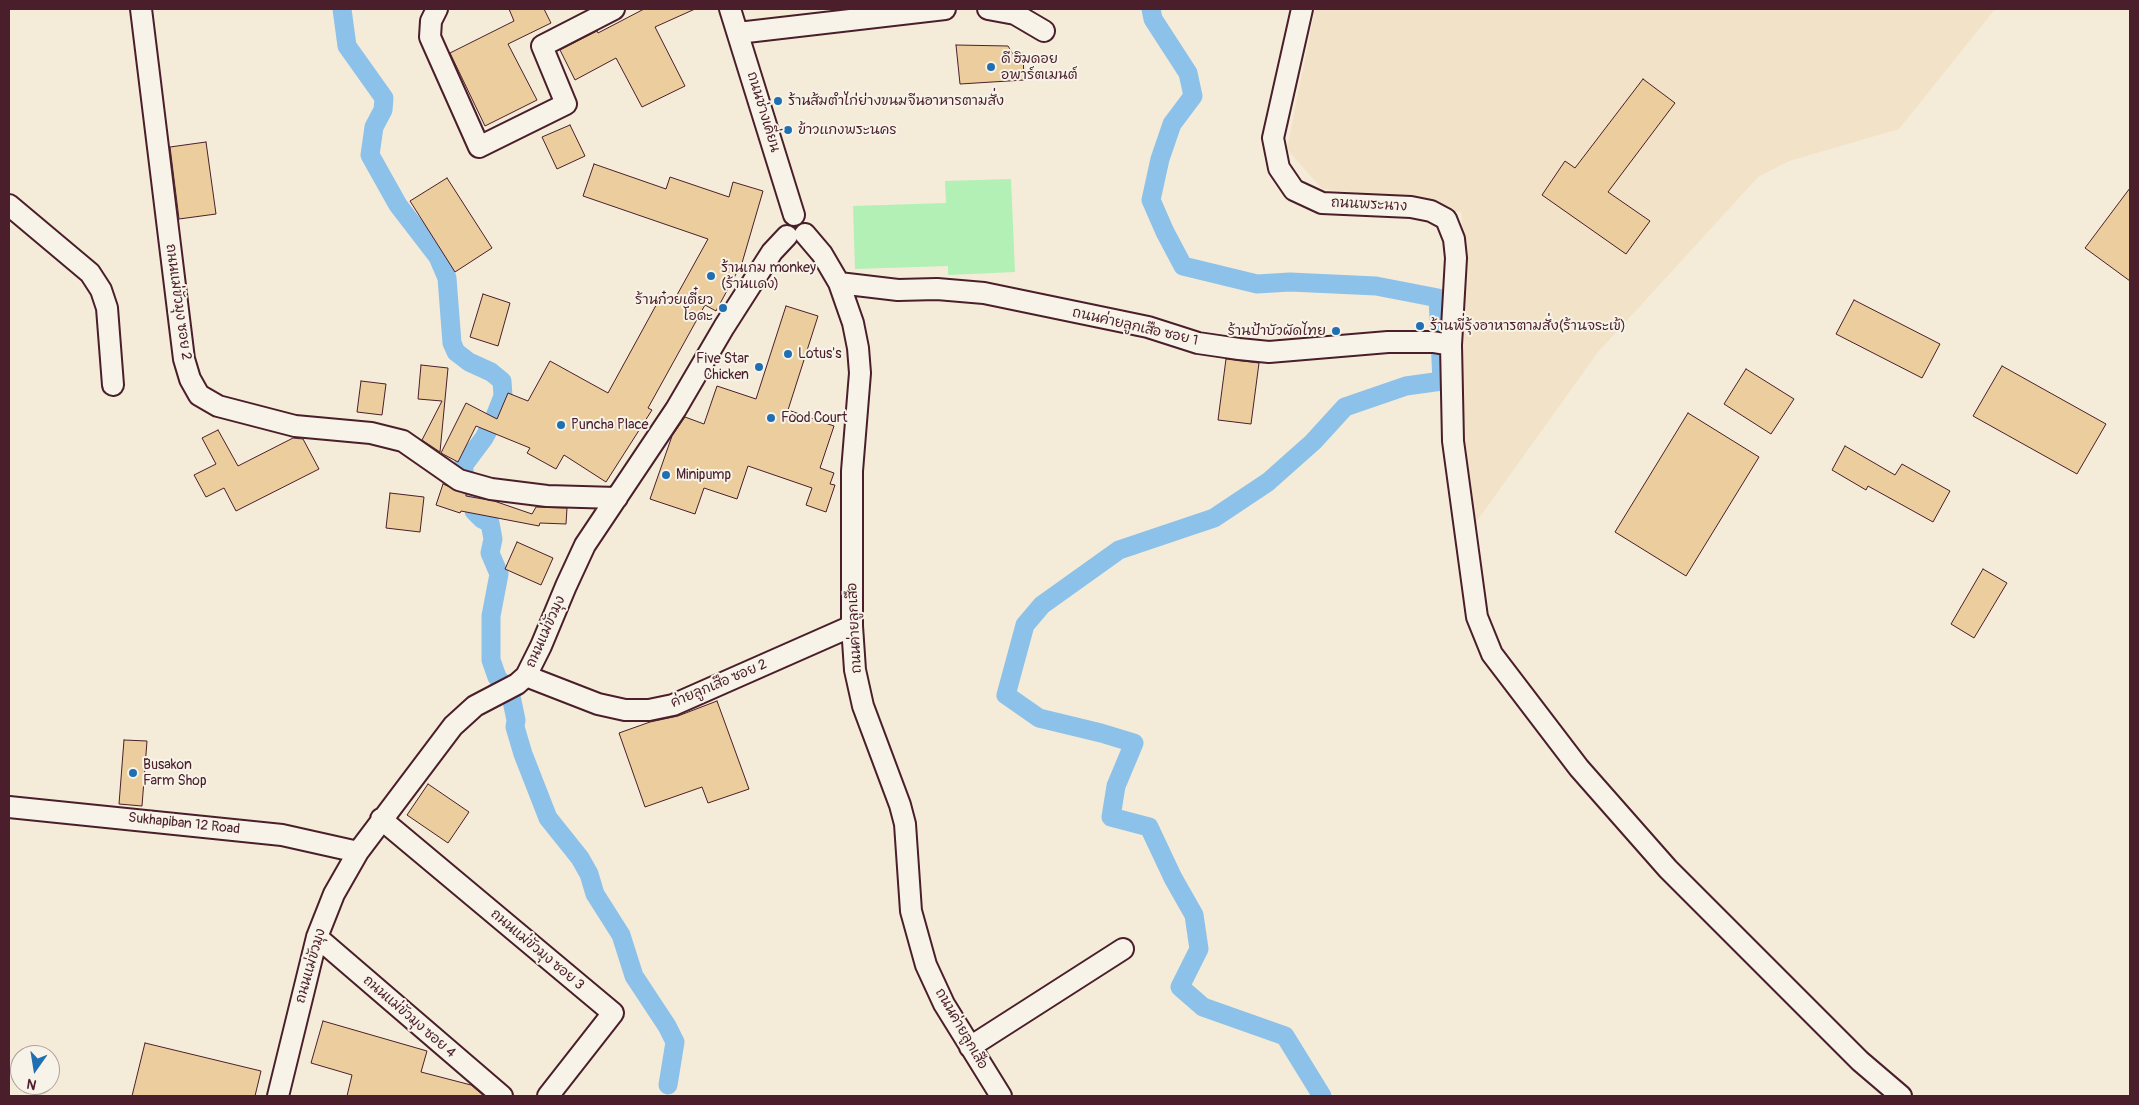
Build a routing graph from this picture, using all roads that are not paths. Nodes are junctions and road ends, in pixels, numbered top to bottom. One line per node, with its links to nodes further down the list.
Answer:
1 (141, 9): 15 (street, ถนนแม่ขัวมุง ซอย 2)
2 (437, 9): 3 (street)
3 (614, 9)
4 (730, 9): 9 (street, ถนนช่างเคี่ยน)
5 (945, 9): 9 (street)
6 (988, 9): 8 (street)
7 (1302, 9): 13 (street, ถนนพระนาง)
8 (1044, 31)
9 (738, 33): 11 (street, ถนนช่างเคี่ยน)
10 (9, 205): 14 (street)
11 (796, 235): 12 (street, ถนนค่ายลูกเสือ); 15 (street, ถนนแม่ขัวมุง)
12 (839, 283): 13 (street, ถนนค่ายลูกเสือ ซอย 1); 16 (street, ถนนค่ายลูกเสือ)
13 (1442, 343): 28 (street)
14 (113, 385)
15 (617, 498): 17 (street, ถนนแม่ขัวมุง)
16 (852, 626): 17 (street, ค่ายลูกเสือ ซอย 2); 23 (street, ถนนค่ายลูกเสือ)
17 (526, 676): 19 (street, ถนนแม่ขัวมุง)
18 (9, 807): 20 (street, Sukhapiban 12 Road)
19 (381, 819): 20 (street, ถนนแม่ขัวมุง); 26 (street, ถนนแม่ขัวมุง ซอย 3)
20 (358, 852): 21 (street, ถนนแม่ขัวมุง)
21 (317, 937): 24 (street, ถนนแม่ขัวมุง); 25 (street, ถนนแม่ขัวมุง ซอย 4)
22 (1123, 949): 23 (street)
23 (970, 1047): 27 (street, ถนนค่ายลูกเสือ)
24 (278, 1096)
25 (502, 1096)
26 (548, 1096)
27 (1001, 1096)
28 (1901, 1096)

